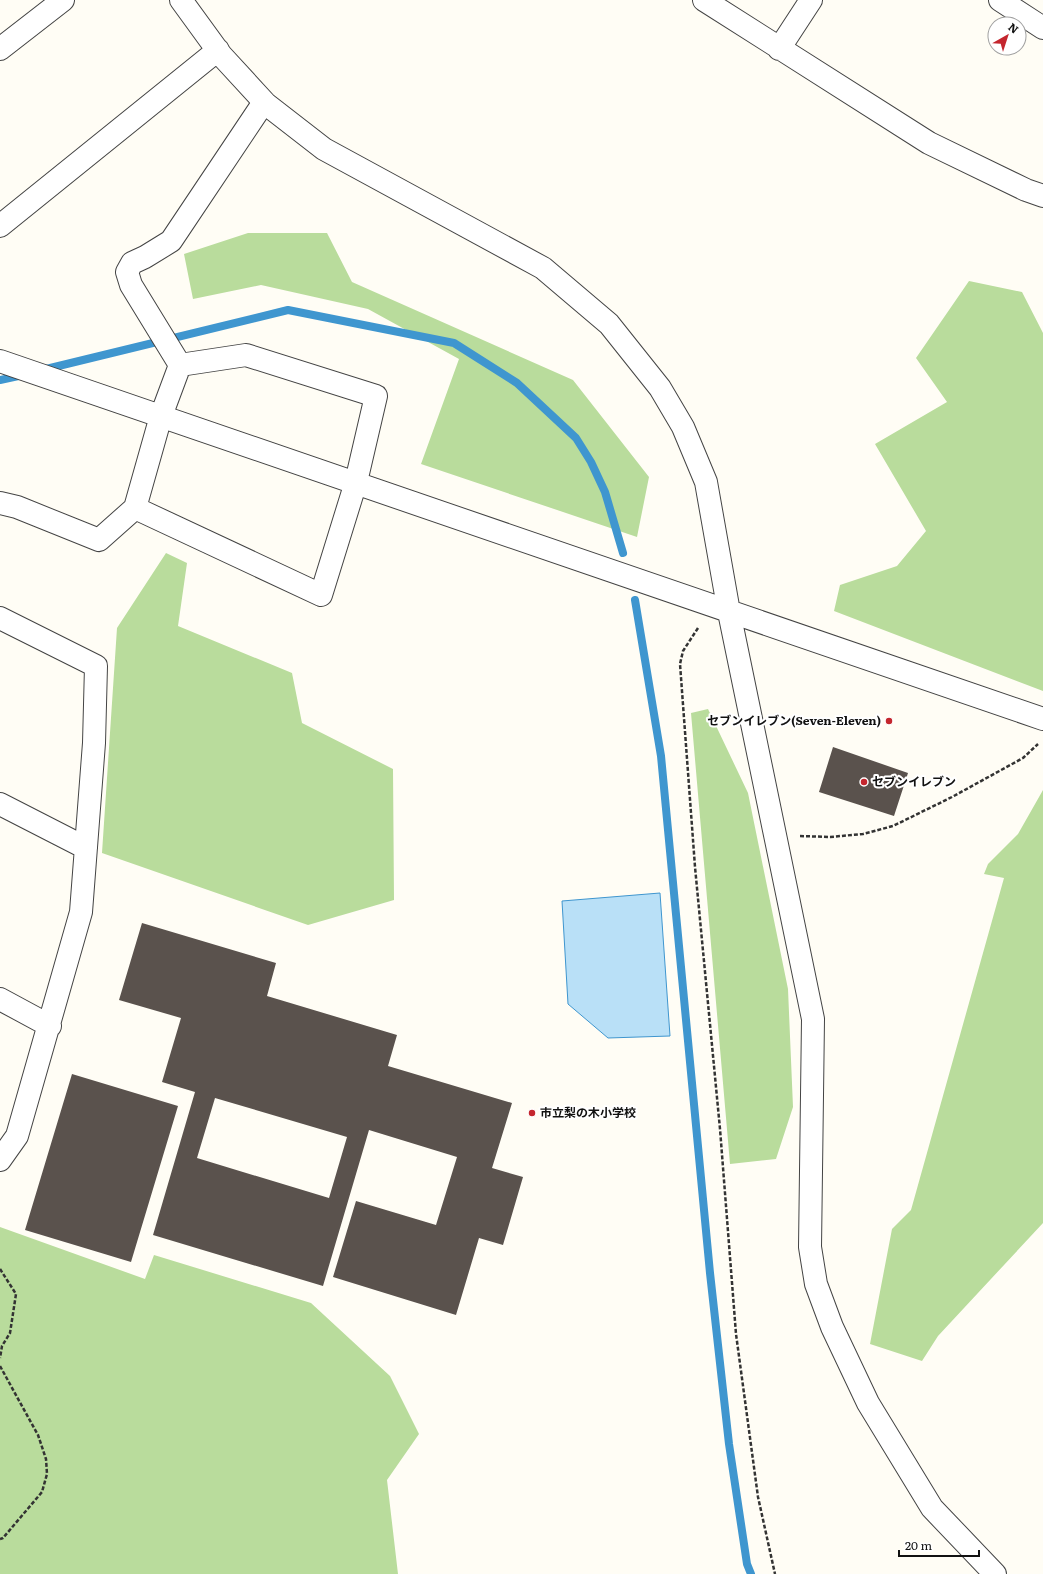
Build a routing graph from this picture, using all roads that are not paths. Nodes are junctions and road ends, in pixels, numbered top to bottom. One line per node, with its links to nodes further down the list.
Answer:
1 (63, 0): 7 (street)
2 (180, 0): 9 (street)
3 (704, 0): 8 (street)
4 (811, 0): 8 (street)
5 (1000, 0): 6 (street)
6 (1043, 28)
7 (0, 49)
8 (779, 49): 11 (street)
9 (218, 50): 10 (street); 12 (street)
10 (264, 102): 14 (street); 19 (street)
11 (1043, 196)
12 (0, 226)
13 (0, 361): 15 (street)
14 (180, 365): 15 (street); 16 (street)
15 (161, 416): 16 (street); 18 (street)
16 (356, 482): 18 (street); 19 (street)
17 (0, 503): 18 (street)
18 (135, 508)
19 (729, 612): 21 (street); 27 (street)
20 (0, 618): 23 (street)
21 (1043, 719)
22 (0, 804): 23 (street)
23 (86, 848): 25 (street)
24 (0, 999): 25 (street)
25 (50, 1026): 26 (street)
26 (0, 1160)
27 (995, 1574)

